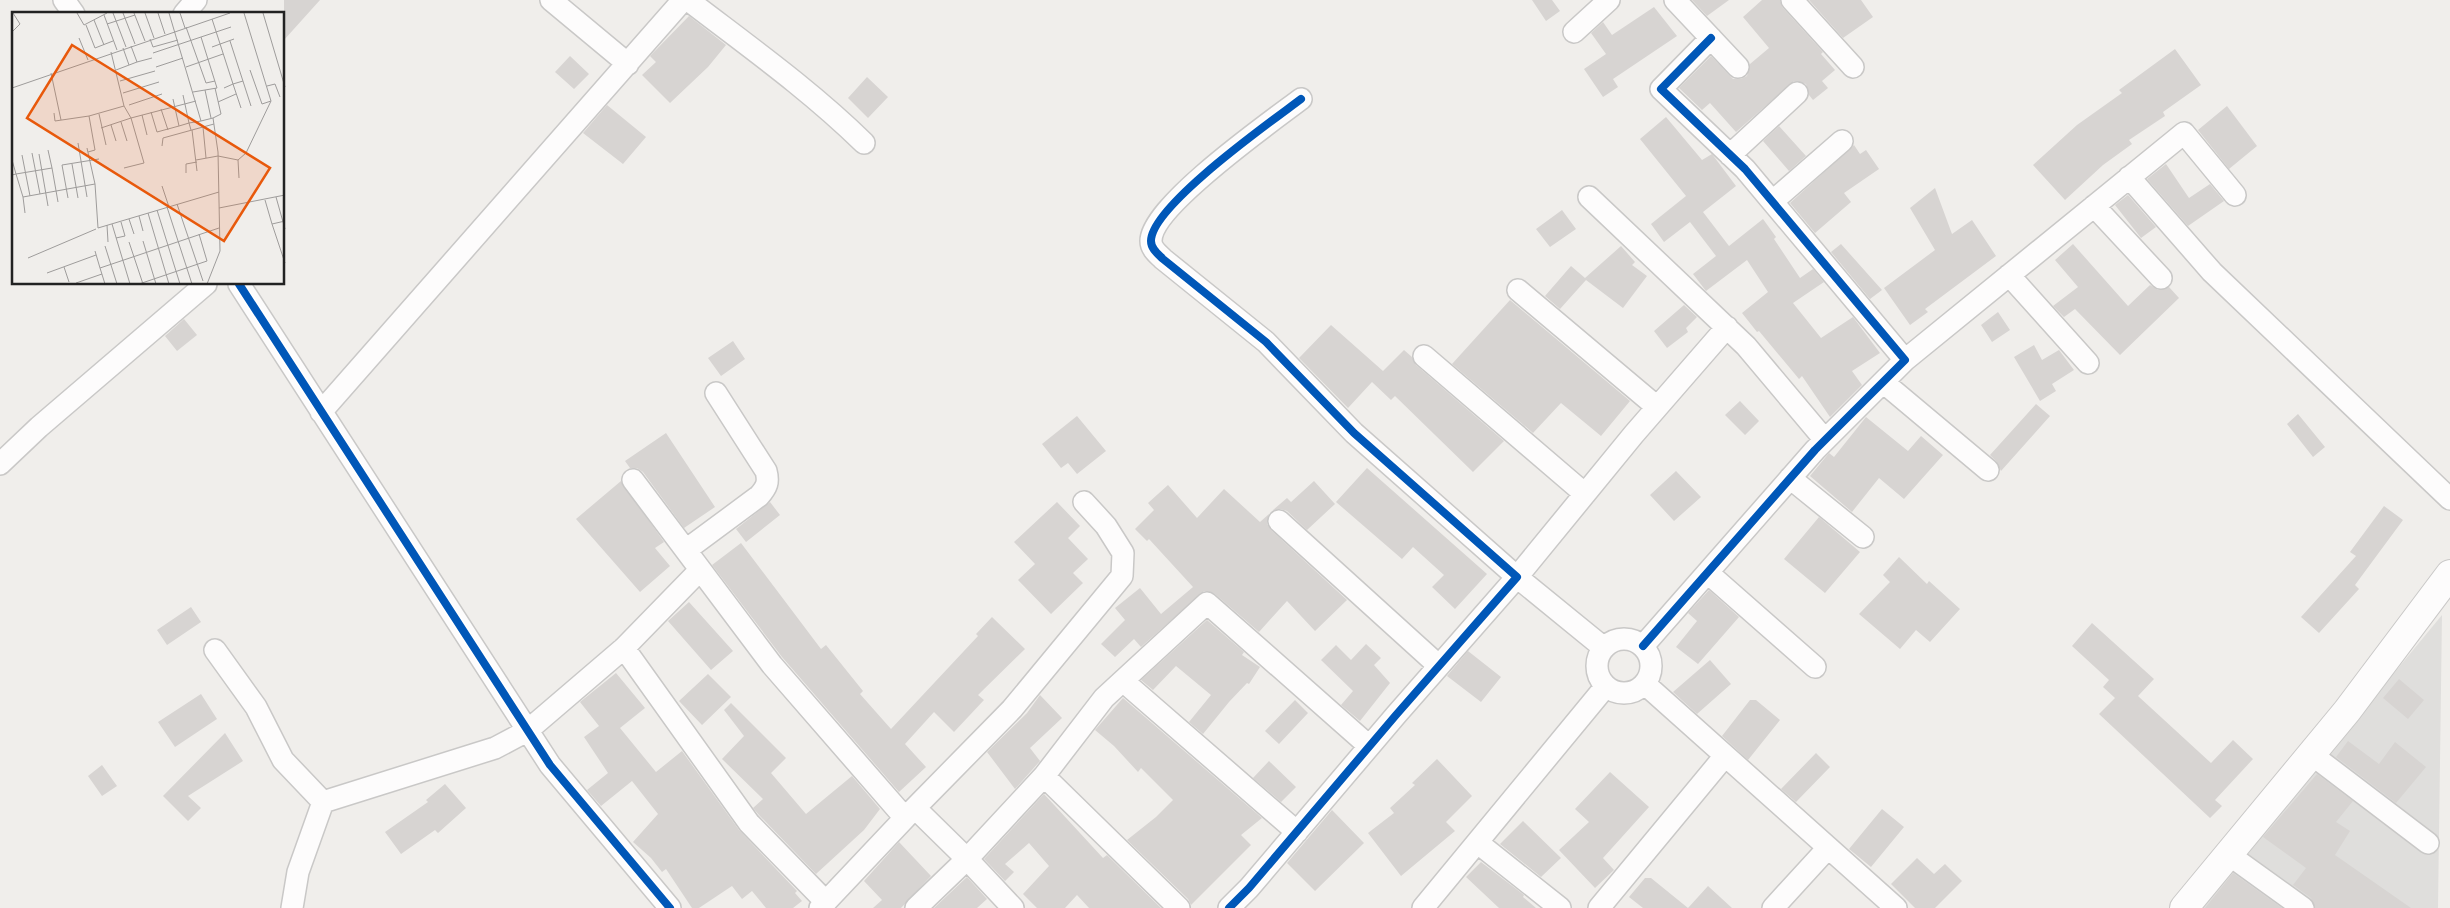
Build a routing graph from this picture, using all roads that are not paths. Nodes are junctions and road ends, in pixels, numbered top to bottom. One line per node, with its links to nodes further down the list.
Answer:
1 (64, 0): 9 (street)
2 (196, 0): 10 (street)
3 (551, 0): 13 (street)
4 (683, 0): 13 (street)
5 (688, 0): 19 (street)
6 (1609, 0): 11 (street)
7 (1675, 0): 12 (street)
8 (1792, 0): 15 (street)
9 (73, 12)
10 (186, 12)
11 (1574, 32)
12 (1711, 38): 14 (street); 20 (street)
13 (628, 64): 38 (street)
14 (1738, 67)
15 (1852, 67)
16 (1798, 93): 20 (street)
17 (1301, 99): 53 (street)
18 (1842, 141): 24 (street)
19 (864, 143)
20 (1730, 155): 24 (street)
21 (2129, 177): 22 (street); 25 (street); 45 (street)
22 (2235, 195)
23 (1589, 197): 31 (street)
24 (1772, 201): 33 (street)
25 (2094, 206): 26 (street); 27 (street)
26 (2009, 276): 33 (street); 34 (street)
27 (2161, 278)
28 (205, 285): 40 (street)
29 (239, 285): 38 (street)
30 (1518, 290): 37 (street)
31 (1727, 328): 37 (street); 39 (street)
32 (1424, 356): 44 (street)
33 (1905, 360): 35 (street)
34 (2088, 363)
35 (1883, 382): 39 (street); 41 (street)
36 (716, 393): 49 (street)
37 (1657, 407): 44 (street)
38 (321, 412): 63 (street)
39 (1825, 440): 42 (street)
40 (0, 464)
41 (1988, 470)
42 (1790, 478): 48 (street); 51 (street)
43 (633, 480): 49 (street)
44 (1585, 494): 53 (street)
45 (2450, 499)
46 (1084, 502): 69 (street)
47 (1279, 522): 58 (street)
48 (1863, 537)
49 (686, 550): 50 (street)
50 (700, 570): 55 (street); 69 (street)
51 (1708, 572): 54 (street); 59 (street)
52 (2450, 574): 65 (street)
53 (1517, 577): 56 (street); 58 (street)
54 (1643, 646): 56 (street); 61 (street)
55 (624, 648): 63 (street); 76 (street)
56 (1604, 648): 62 (street)
57 (215, 650): 68 (street)
58 (1439, 666): 64 (street)
59 (1815, 667)
60 (1123, 681): 64 (street); 67 (street); 70 (street)
61 (1645, 684): 62 (street); 66 (street)
62 (1606, 686): 71 (street)
63 (527, 730): 68 (street); 78 (street)
64 (1369, 746): 70 (street)
65 (2311, 754): 72 (street); 74 (street)
66 (1724, 757): 73 (street); 85 (street)
67 (1044, 776): 75 (street); 81 (street)
68 (323, 802): 77 (street)
69 (910, 813): 75 (street); 76 (street)
70 (1297, 832): 82 (street)
71 (1478, 843): 83 (street); 84 (street)
72 (2428, 843)
73 (1828, 849): 86 (street); 87 (street)
74 (2228, 854): 88 (street); 89 (street)
75 (967, 859): 79 (street); 80 (street)
76 (823, 905)
77 (292, 908)
78 (670, 908)
79 (916, 908)
80 (1013, 908)
81 (1179, 908)
82 (1229, 908)
83 (1424, 908)
84 (1560, 908)
85 (1599, 908)
86 (1773, 908)
87 (1896, 908)
88 (2184, 908)
89 (2303, 908)

